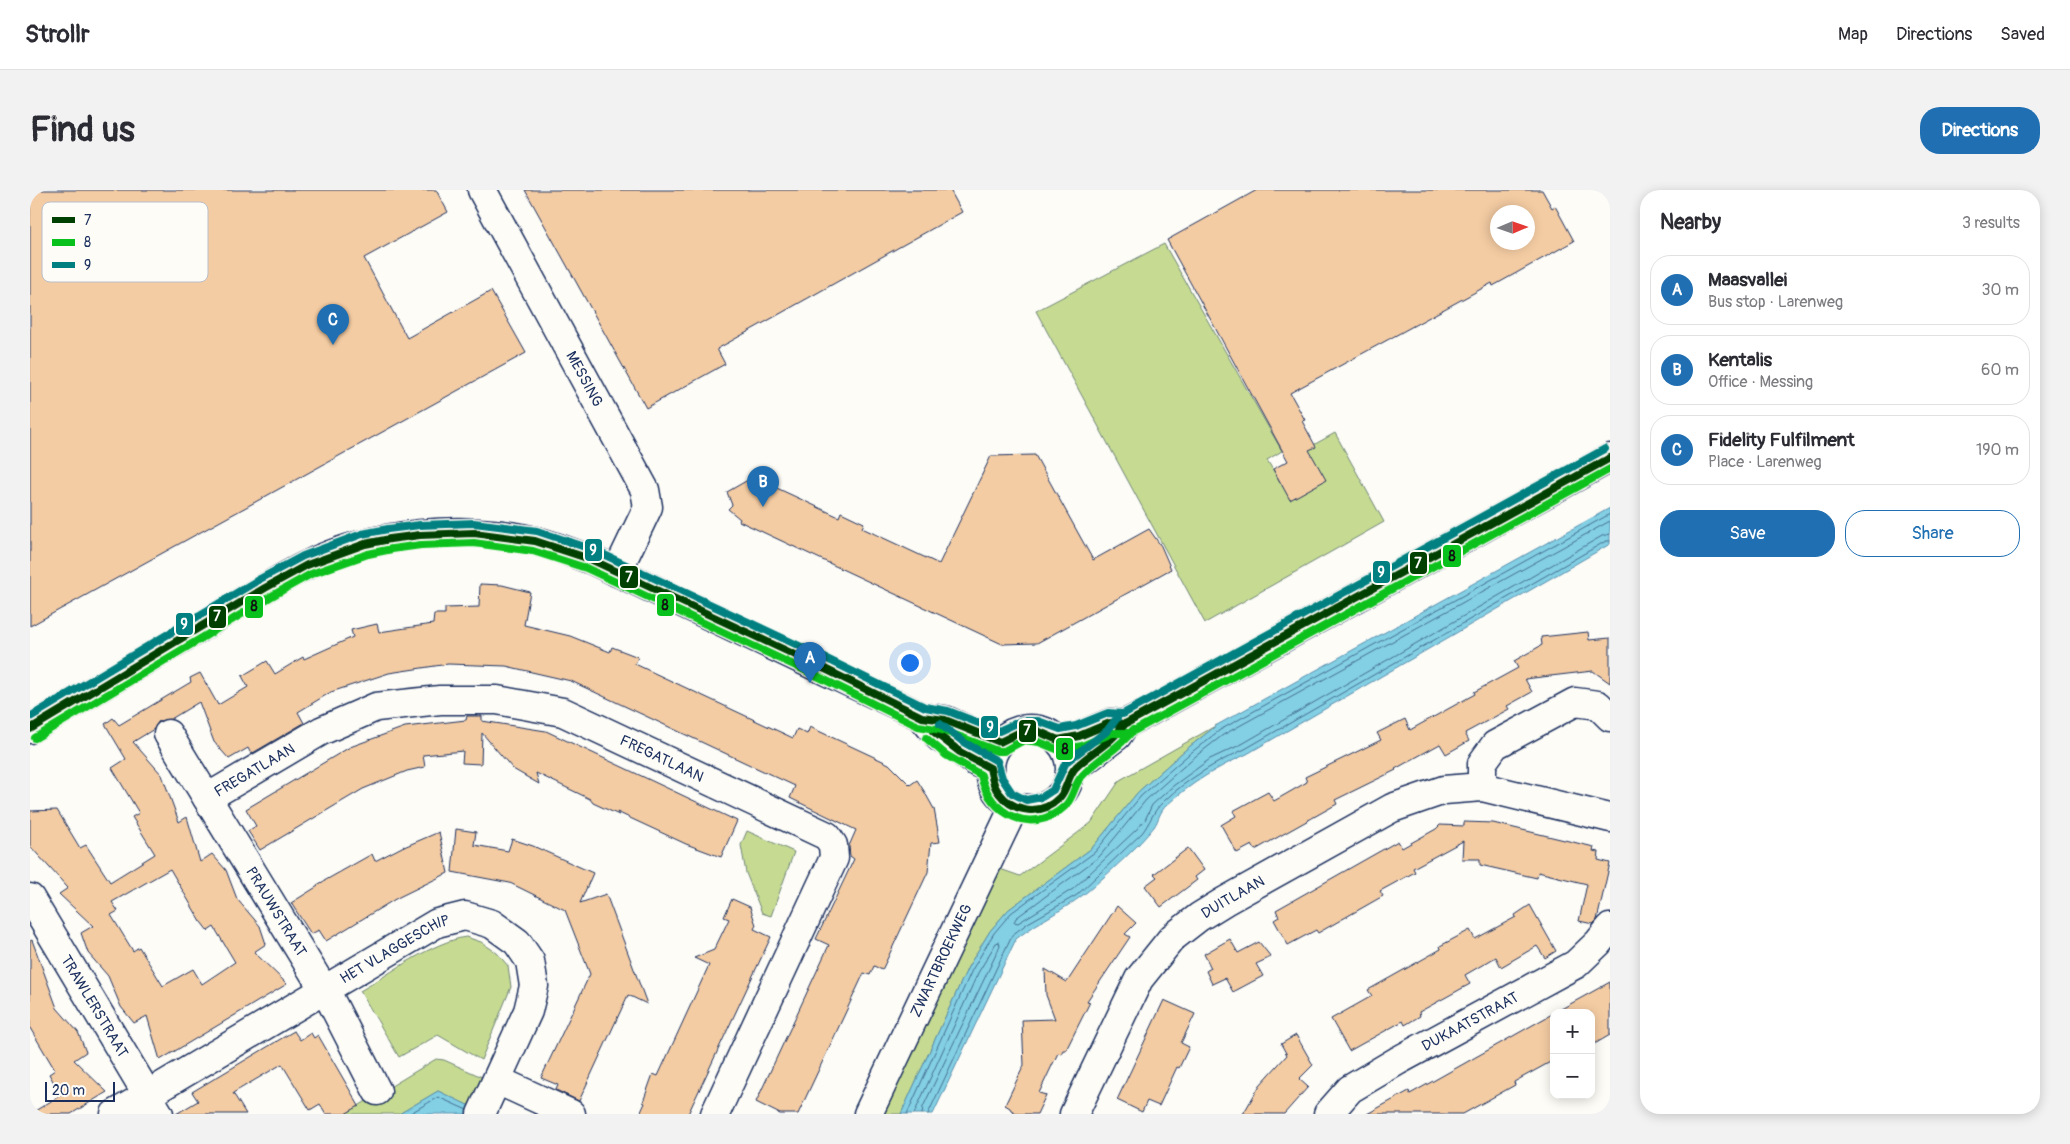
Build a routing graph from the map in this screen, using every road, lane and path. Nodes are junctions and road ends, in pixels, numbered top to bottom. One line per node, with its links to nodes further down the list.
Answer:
1 (482, 190): 3 (street, MESSING)
2 (1610, 458): 6 (street)
3 (617, 572): 4 (street); 7 (street)
4 (922, 717): 10 (street); 11 (street)
5 (1610, 717): 13 (street)
6 (1125, 724): 9 (street); 12 (street)
7 (30, 730)
8 (168, 734): 14 (street, PRAUWSTRAAT)
9 (1058, 740): 10 (street); 12 (street)
10 (1000, 742): 11 (street)
11 (990, 768): 15 (street)
12 (1072, 770): 15 (street)
13 (1482, 787): 16 (street, DUITLAAN); 27 (street, DUITLAAN)
14 (207, 798): 19 (street, PRAUWSTRAAT); 25 (street, FREGATLAAN)
15 (1014, 807): 26 (street, ZWARTBROEKWEG)
16 (1610, 818)
17 (30, 898): 22 (street, TRAWLERSTRAAT)
18 (1610, 928): 28 (street, DUKAATSTRAAT)
19 (324, 990): 20 (street, PRAUWSTRAAT); 21 (street, HET VLAGGESCHIP); 22 (street, HET VLAGGESCHIP)
20 (377, 1091)
21 (489, 1098): 24 (street)
22 (153, 1104): 23 (street, HET VLAGGESCHIP)
23 (115, 1114)
24 (571, 1114)
25 (715, 1114)
26 (868, 1114)
27 (1074, 1114)
28 (1328, 1114)

